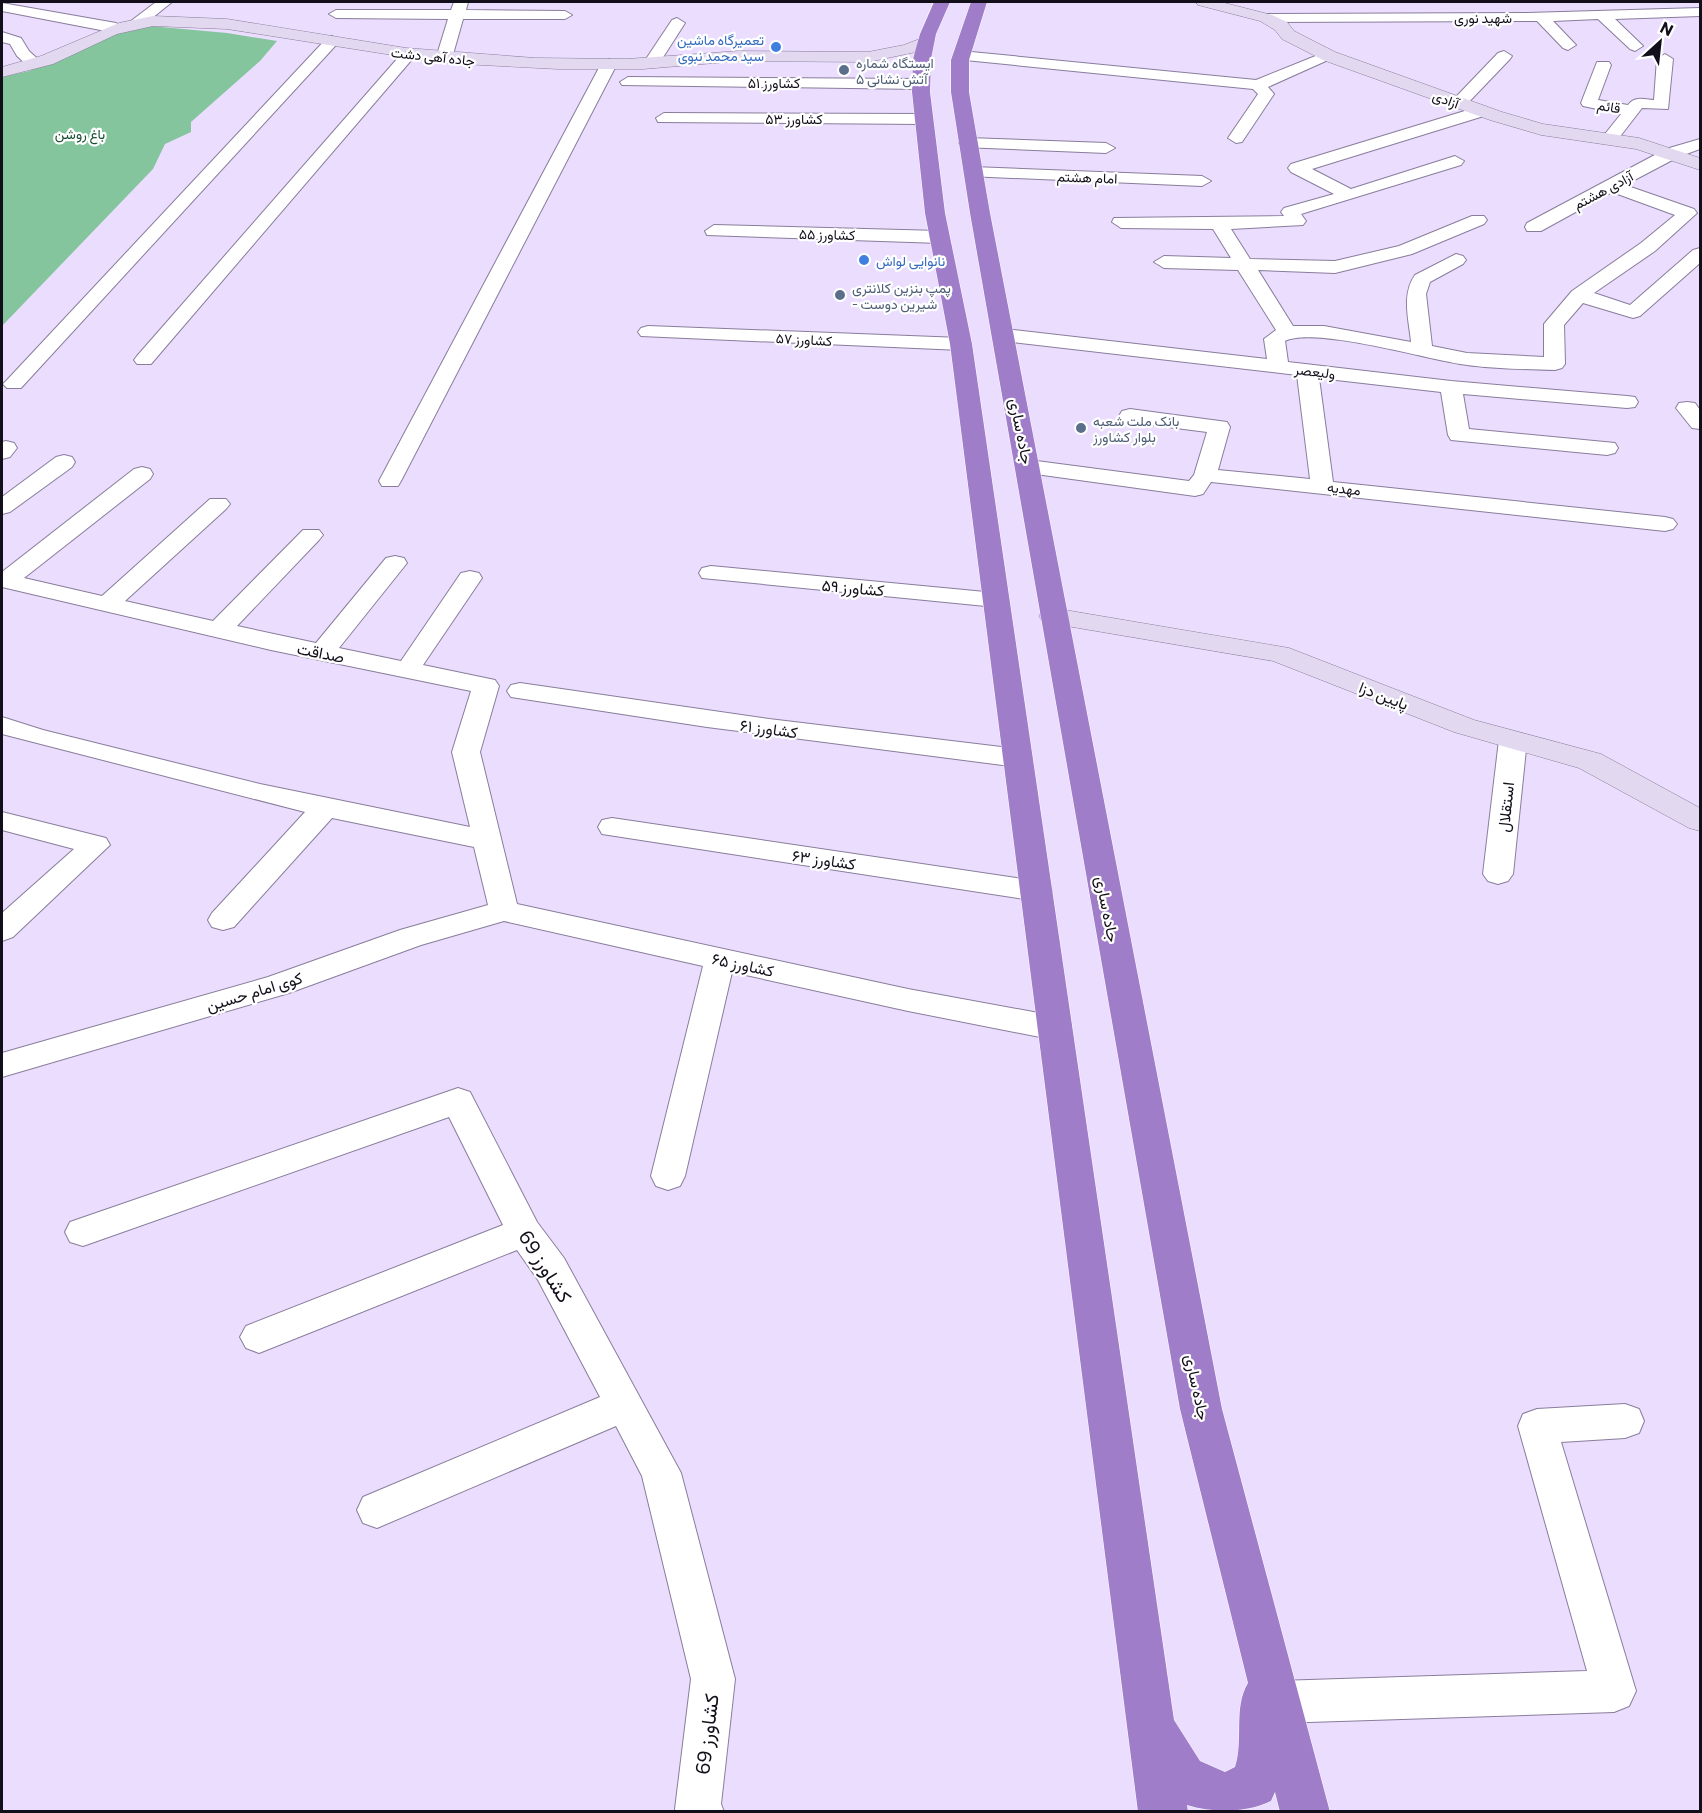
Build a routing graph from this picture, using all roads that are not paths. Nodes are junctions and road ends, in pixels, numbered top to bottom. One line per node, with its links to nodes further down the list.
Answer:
1 (165, 2): 19 (street)
2 (942, 2): 24 (highway)
3 (979, 2): 29 (highway, جاده ساری)
4 (1204, 2): 17 (street, آزادی)
5 (1276, 2): 17 (street)
6 (1563, 2): 15 (street)
7 (1665, 2): 11 (street)
8 (2, 6): 20 (street)
9 (459, 8): 12 (street); 13 (street); 32 (street)
10 (1701, 12): 11 (street, شهید نوری)
11 (1680, 13): 14 (street, شهید نوری); 21 (street)
12 (336, 14)
13 (565, 15)
14 (1602, 15): 15 (street, شهید نوری); 26 (street)
15 (1581, 16): 16 (street, شهید نوری)
16 (1541, 17): 17 (street, شهید نوری); 25 (street)
17 (1266, 18): 31 (street, آزادی)
18 (677, 23): 34 (street)
19 (136, 24): 20 (street, جاده آهی دشت); 23 (street, جاده آهی دشت)
20 (116, 28): 35 (street, جاده آهی دشت)
21 (1701, 28)
22 (2, 37): 35 (street)
23 (332, 41): 27 (street, جاده آهی دشت); 77 (street)
24 (927, 41): 28 (street); 39 (highway)
25 (1568, 45)
26 (1635, 46)
27 (409, 54): 32 (street, جاده آهی دشت); 74 (street)
28 (876, 56): 34 (street, جاده آهی دشت); 39 (street)
29 (961, 56): 41 (street); 52 (highway, جاده ساری)
30 (1504, 56): 42 (street)
31 (1329, 57): 41 (street); 42 (street, آزادی)
32 (444, 58): 36 (street, جاده آهی دشت)
33 (1665, 59): 44 (street)
34 (652, 62): 36 (street, جاده آهی دشت)
35 (34, 63): 38 (street, جاده آهی دشت)
36 (609, 64): 86 (street)
37 (1603, 65): 44 (street, قائم)
38 (2, 72)
39 (921, 79): 40 (street, کشاورز ۵۱); 46 (highway)
40 (628, 82)
41 (1258, 85): 47 (street)
42 (1460, 104): 43 (street, آزادی)
43 (1481, 111): 48 (street, آزادی); 57 (street)
44 (1632, 111): 48 (street, قائم)
45 (664, 118): 46 (street, کشاورز ۵۳)
46 (924, 119): 63 (highway)
47 (1236, 138)
48 (1609, 139): 51 (street, آزادی)
49 (1701, 144): 51 (street, آزادی هشتم)
50 (1106, 148): 52 (street)
51 (1672, 153): 54 (street, آزادی); 56 (street, آزادی هشتم)
52 (971, 157): 55 (street, امام هشتم); 71 (highway, جاده ساری)
53 (1455, 161): 57 (street)
54 (1701, 164)
55 (1202, 181)
56 (1611, 186): 61 (street, آزادی هشتم); 68 (street)
57 (1350, 195): 60 (street)
58 (1479, 220): 67 (street)
59 (1121, 222): 60 (street)
60 (1219, 224): 67 (street)
61 (1534, 227)
62 (714, 231): 63 (street, کشاورز ۵۵)
63 (940, 237): 72 (highway)
64 (1701, 254): 68 (street)
65 (1456, 260): 73 (street)
66 (1164, 262): 67 (street)
67 (1244, 263): 70 (street)
68 (1579, 295): 73 (street)
69 (648, 332): 72 (street, کشاورز ۵۷)
70 (1287, 332): 73 (street); 75 (street)
71 (1004, 335): 75 (street, ولیعصر); 83 (highway, جاده ساری)
72 (961, 344): 96 (highway)
73 (1422, 351)
74 (144, 360)
75 (1279, 367): 76 (street, ولیعصر)
76 (1307, 370): 78 (street, ولیعصر); 87 (street)
77 (14, 384)
78 (1450, 387): 79 (street, ولیعصر); 81 (street)
79 (1627, 402)
80 (1130, 416): 85 (street)
81 (1607, 448)
82 (64, 462): 89 (street)
83 (1029, 467): 85 (street); 98 (highway, جاده ساری)
84 (142, 474): 95 (street)
85 (1205, 475): 87 (street, مهدیه)
86 (390, 481)
87 (1322, 486): 90 (street, مهدیه)
88 (218, 504): 97 (street)
89 (2, 507)
90 (1665, 524)
91 (311, 535): 99 (street)
92 (395, 562): 100 (street)
93 (711, 573): 96 (street, کشاورز ۵۹)
94 (470, 578): 101 (street)
95 (3, 580): 97 (street, صداقت)
96 (996, 600): 105 (highway)
97 (106, 605): 99 (street, صداقت)
98 (1053, 616): 104 (street, پایین دزا); 126 (highway, جاده ساری)
99 (219, 630): 100 (street, صداقت)
100 (322, 652): 101 (street, صداقت)
101 (408, 669): 110 (street, صداقت)
102 (520, 691): 105 (street, کشاورز ۶۱)
103 (2, 725): 106 (street)
104 (1513, 740): 108 (street, پایین دزا); 111 (street, استقلال)
105 (1018, 758): 112 (highway)
106 (324, 809): 110 (street); 114 (street)
107 (2, 821): 115 (street)
108 (1701, 821)
109 (612, 827): 112 (street, کشاورز ۶۳)
110 (487, 840): 113 (street)
111 (1498, 874)
112 (1036, 891): 117 (highway)
113 (504, 911): 116 (street, کشاورز ۶۵); 118 (street, کوی امام حسین)
114 (223, 920)
115 (2, 930)
116 (720, 959): 117 (street, کشاورز ۶۵); 119 (street)
117 (1055, 1028): 128 (highway)
118 (2, 1065)
119 (668, 1176)
120 (83, 1232): 121 (street, کشاورز 69)
121 (524, 1232): 122 (street); 123 (street, کشاورز 69)
122 (259, 1337)
123 (624, 1405): 125 (street); 129 (street, کشاورز 69)
124 (1625, 1421): 127 (street)
125 (377, 1510)
126 (1263, 1642): 127 (highway, جاده ساری); 128 (highway)
127 (1278, 1702): 131 (highway, جاده ساری)
128 (1152, 1728): 130 (highway)
129 (702, 1812)
130 (1163, 1812)
131 (1305, 1812)

